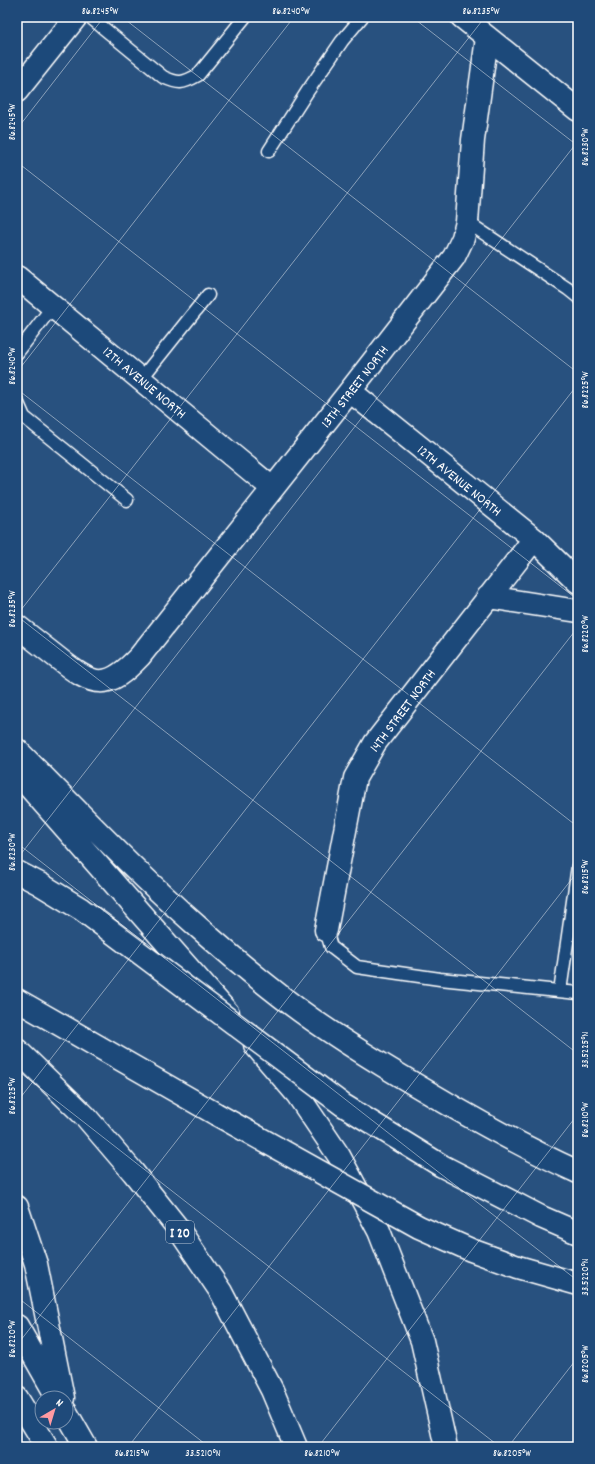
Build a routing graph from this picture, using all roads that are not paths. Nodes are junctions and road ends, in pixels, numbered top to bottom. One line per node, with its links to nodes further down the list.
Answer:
1 (76, 17): 7 (main road)
2 (90, 17): 3 (lane)
3 (245, 17)
4 (362, 17): 9 (lane)
5 (462, 17): 6 (main road)
6 (488, 38): 8 (main road); 10 (main road, 13TH STREET NORTH)
7 (17, 91)
8 (578, 110)
9 (269, 151)
10 (467, 222): 13 (lane); 17 (main road, 13TH STREET NORTH)
11 (17, 277): 14 (main road, 12TH AVENUE NORTH)
12 (208, 295): 16 (lane)
13 (578, 297)
14 (53, 306): 15 (lane); 16 (main road, 12TH AVENUE NORTH)
15 (17, 353)
16 (141, 379): 19 (main road, 12TH AVENUE NORTH)
17 (350, 391): 19 (main road, 13TH STREET NORTH); 21 (main road, 12TH AVENUE NORTH)
18 (17, 401): 20 (lane)
19 (272, 488): 25 (main road, 13TH STREET NORTH)
20 (127, 500)
21 (534, 539): 22 (main road, 12TH AVENUE NORTH); 23 (main road)
22 (578, 582)
23 (488, 597): 24 (main road); 30 (main road, 14TH STREET NORTH)
24 (578, 611)
25 (17, 626)
26 (17, 750): 35 (main road)
27 (17, 773): 49 (main road)
28 (578, 866): 31 (lane)
29 (17, 872): 37 (main road, bridge)
30 (326, 930): 31 (lane)
31 (560, 991): 32 (lane)
32 (578, 993)
33 (17, 1000): 38 (main road, bridge)
34 (17, 1050): 48 (main road, I 20)
35 (578, 1172)
36 (17, 1207): 41 (main road)
37 (578, 1233)
38 (578, 1284)
39 (17, 1326): 40 (main road)
40 (53, 1390)
41 (61, 1390)
42 (17, 1398): 45 (main road)
43 (74, 1426): 47 (main road)
44 (69, 1430): 46 (main road)
45 (47, 1447)
46 (72, 1447)
47 (86, 1447)
48 (296, 1447)
49 (446, 1447)

